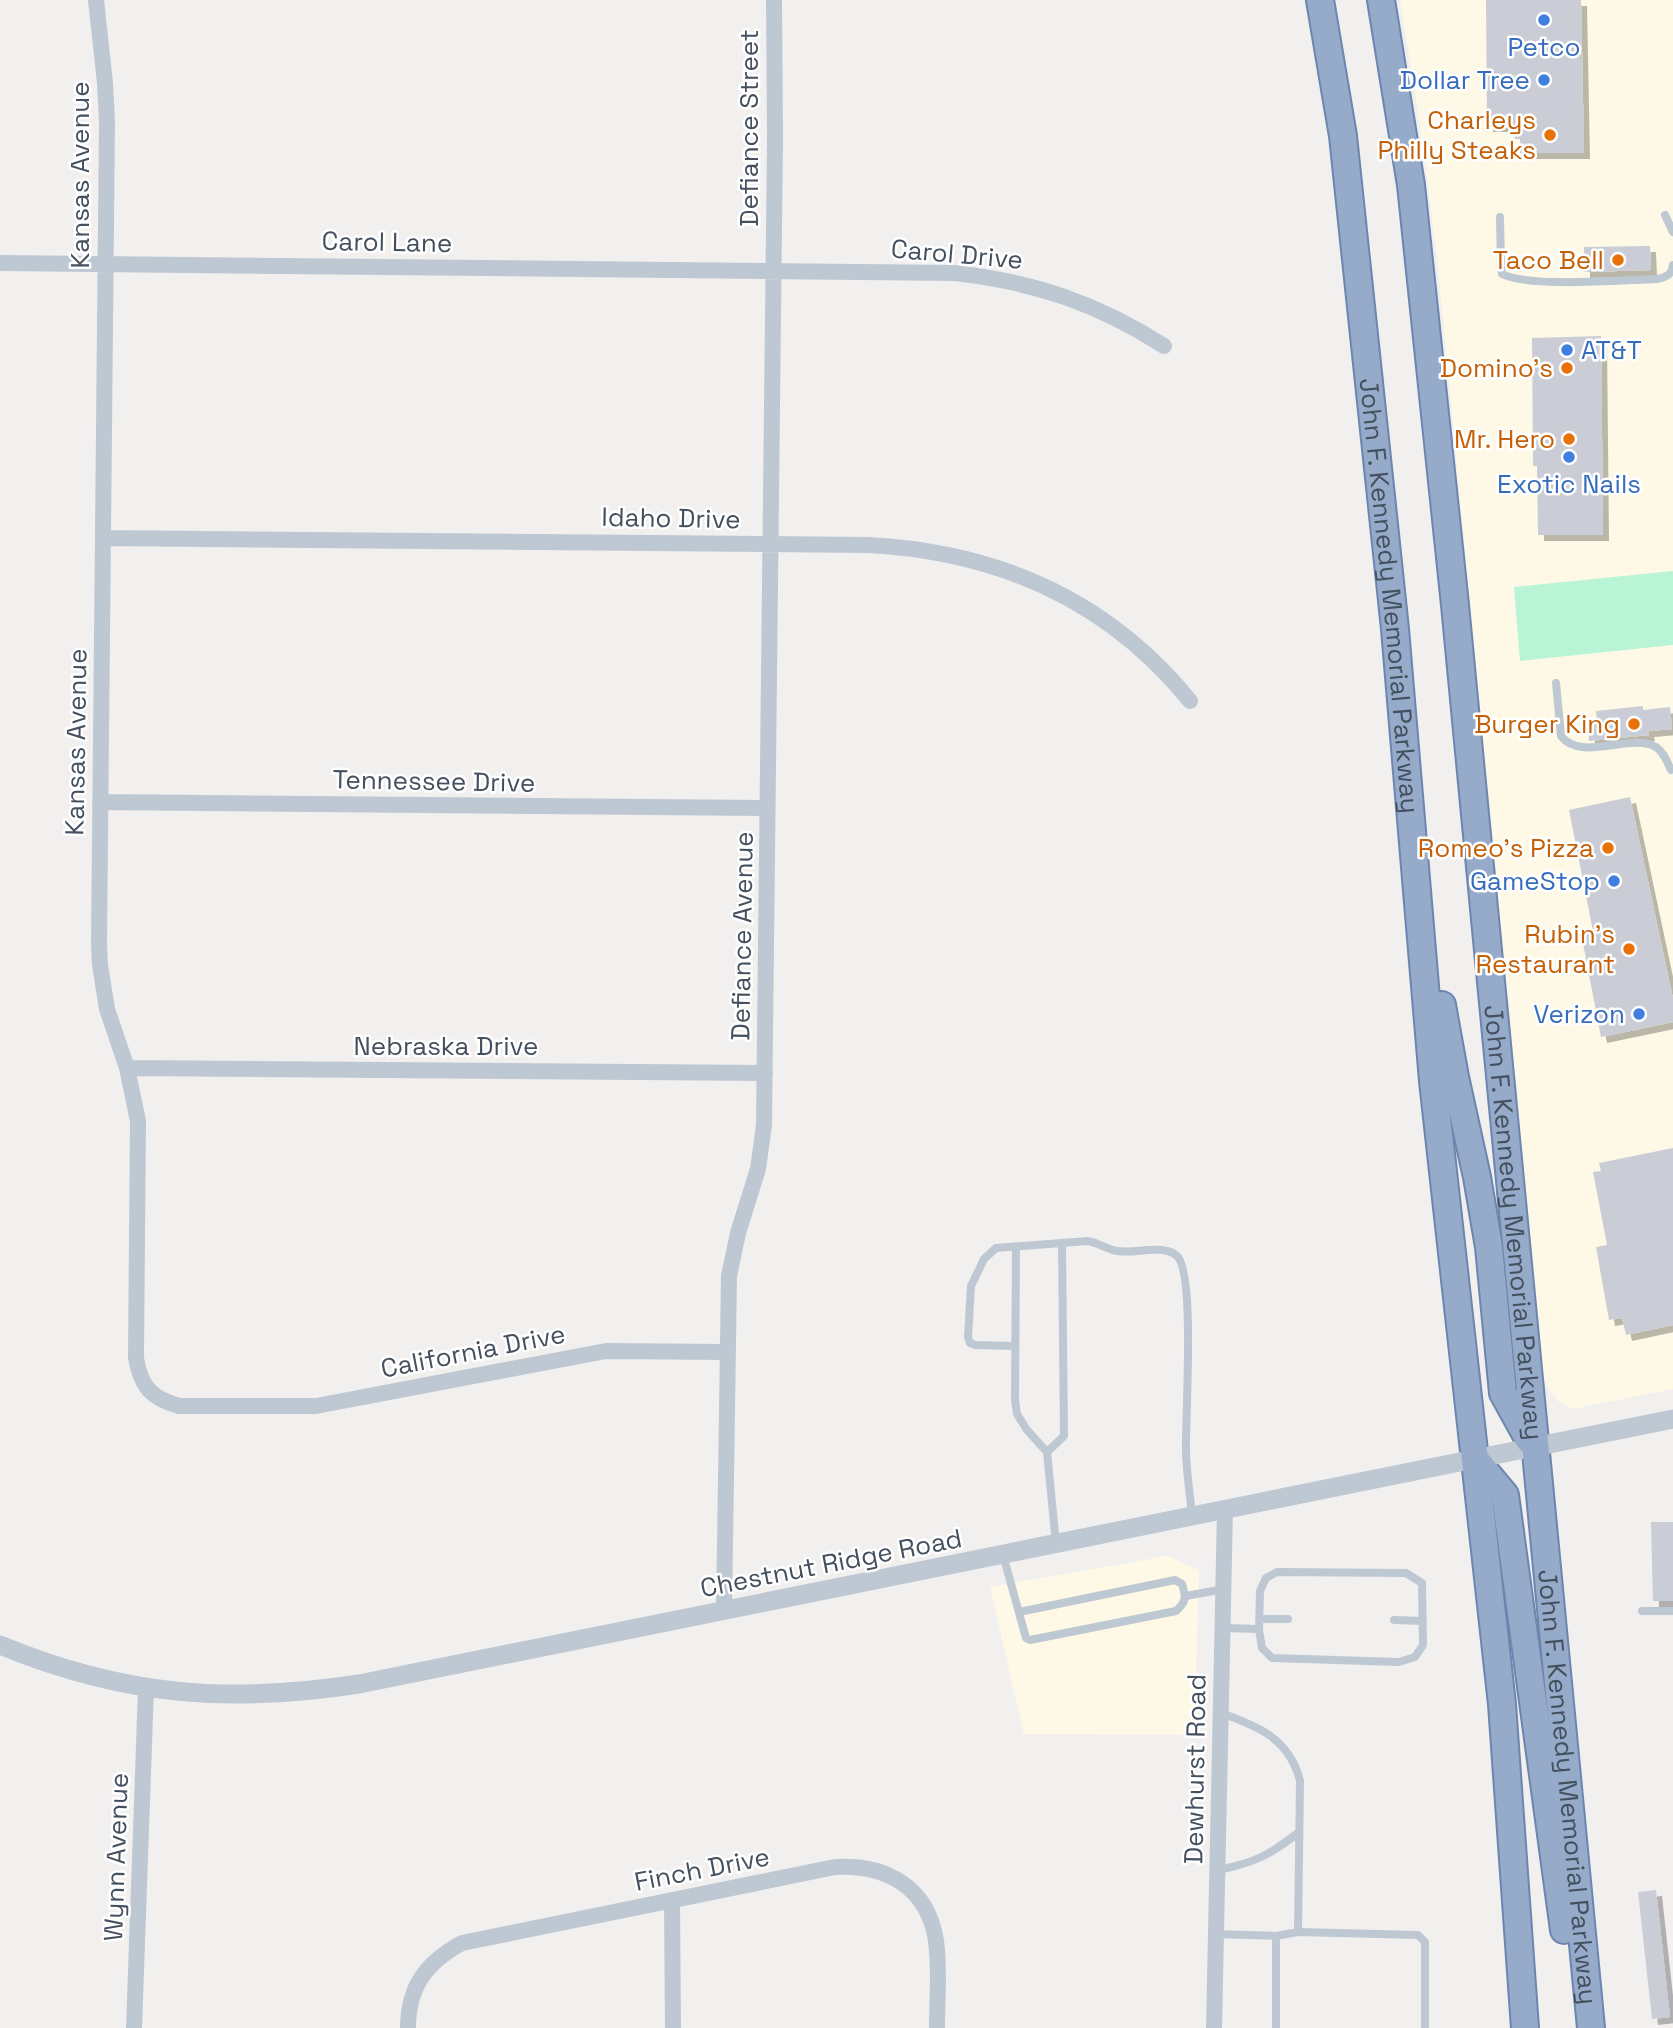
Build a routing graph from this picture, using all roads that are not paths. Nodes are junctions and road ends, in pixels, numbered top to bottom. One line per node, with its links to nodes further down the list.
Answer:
1 (96, 0): 10 (street, Kansas Avenue)
2 (774, 0): 9 (street, Defiance Street)
3 (1320, 0): 20 (highway, John F. Kennedy Memorial Parkway)
4 (1381, 0): 29 (highway, John F. Kennedy Memorial Parkway)
5 (1665, 215): 7 (lane)
6 (1500, 218): 11 (lane)
7 (1673, 232)
8 (0, 263): 10 (street, Carol Lane)
9 (773, 263): 10 (street, Carol Lane); 12 (street, Carol Drive); 14 (street, Defiance Avenue)
10 (105, 264): 13 (street, Kansas Avenue)
11 (1673, 265)
12 (1164, 346)
13 (103, 538): 14 (street, Idaho Drive); 18 (street, Kansas Avenue)
14 (771, 544): 16 (street, Idaho Drive); 19 (street, Defiance Avenue)
15 (1556, 683): 17 (lane)
16 (1190, 701)
17 (1671, 770)
18 (100, 802): 19 (street, Tennessee Drive); 21 (street, Kansas Avenue)
19 (767, 808): 22 (street, Defiance Avenue)
20 (1413, 844): 29 (highway); 31 (highway, John F. Kennedy Memorial Parkway)
21 (128, 1068): 22 (street, Nebraska Drive); 27 (street, Kansas Avenue)
22 (765, 1073): 26 (street, Defiance Avenue)
23 (1062, 1243): 24 (lane); 30 (lane); 33 (lane)
24 (1016, 1247): 25 (lane); 25 (lane)
25 (1016, 1346): 30 (lane)
26 (726, 1352): 27 (street, California Drive); 38 (street, Defiance Avenue)
27 (230, 1406)
28 (1673, 1419): 29 (street, Chestnut Ridge Road)
29 (1534, 1448): 31 (street, Chestnut Ridge Road); 65 (highway, John F. Kennedy Memorial Parkway)
30 (1047, 1452): 34 (lane)
31 (1476, 1460): 32 (street, Chestnut Ridge Road); 63 (highway, John F. Kennedy Memorial Parkway); 64 (highway)
32 (1225, 1511): 33 (street, Chestnut Ridge Road); 36 (street, Dewhurst Road)
33 (1192, 1517): 34 (street, Chestnut Ridge Road)
34 (1056, 1545): 35 (street, Chestnut Ridge Road)
35 (1003, 1555): 38 (street, Chestnut Ridge Road); 41 (lane)
36 (1224, 1589): 37 (lane); 46 (street, Dewhurst Road)
37 (1186, 1596): 41 (lane); 41 (lane)
38 (724, 1611): 48 (street, Chestnut Ridge Road)
39 (1642, 1611): 40 (lane)
40 (1673, 1611)
41 (1019, 1612)
42 (1288, 1619): 45 (lane)
43 (1394, 1620): 44 (lane)
44 (1423, 1621): 45 (lane); 45 (lane)
45 (1259, 1624): 46 (lane)
46 (1223, 1628): 49 (street, Dewhurst Road)
47 (0, 1645): 48 (street, Chestnut Ridge Road)
48 (146, 1688): 56 (street, Wynn Avenue)
49 (1221, 1713): 50 (lane); 51 (street, Dewhurst Road)
50 (1299, 1832): 51 (lane); 53 (lane)
51 (1218, 1870): 54 (street, Dewhurst Road)
52 (671, 1900): 57 (street, Finch Drive); 58 (street); 59 (street, Finch Drive)
53 (1298, 1932): 55 (lane); 62 (lane)
54 (1216, 1934): 55 (lane); 60 (street, Dewhurst Road)
55 (1276, 1936): 61 (lane)
56 (134, 2028)
57 (408, 2028)
58 (673, 2028)
59 (937, 2028)
60 (1214, 2028)
61 (1276, 2028)
62 (1425, 2028)
63 (1525, 2028)
64 (1584, 2028)
65 (1591, 2028)

